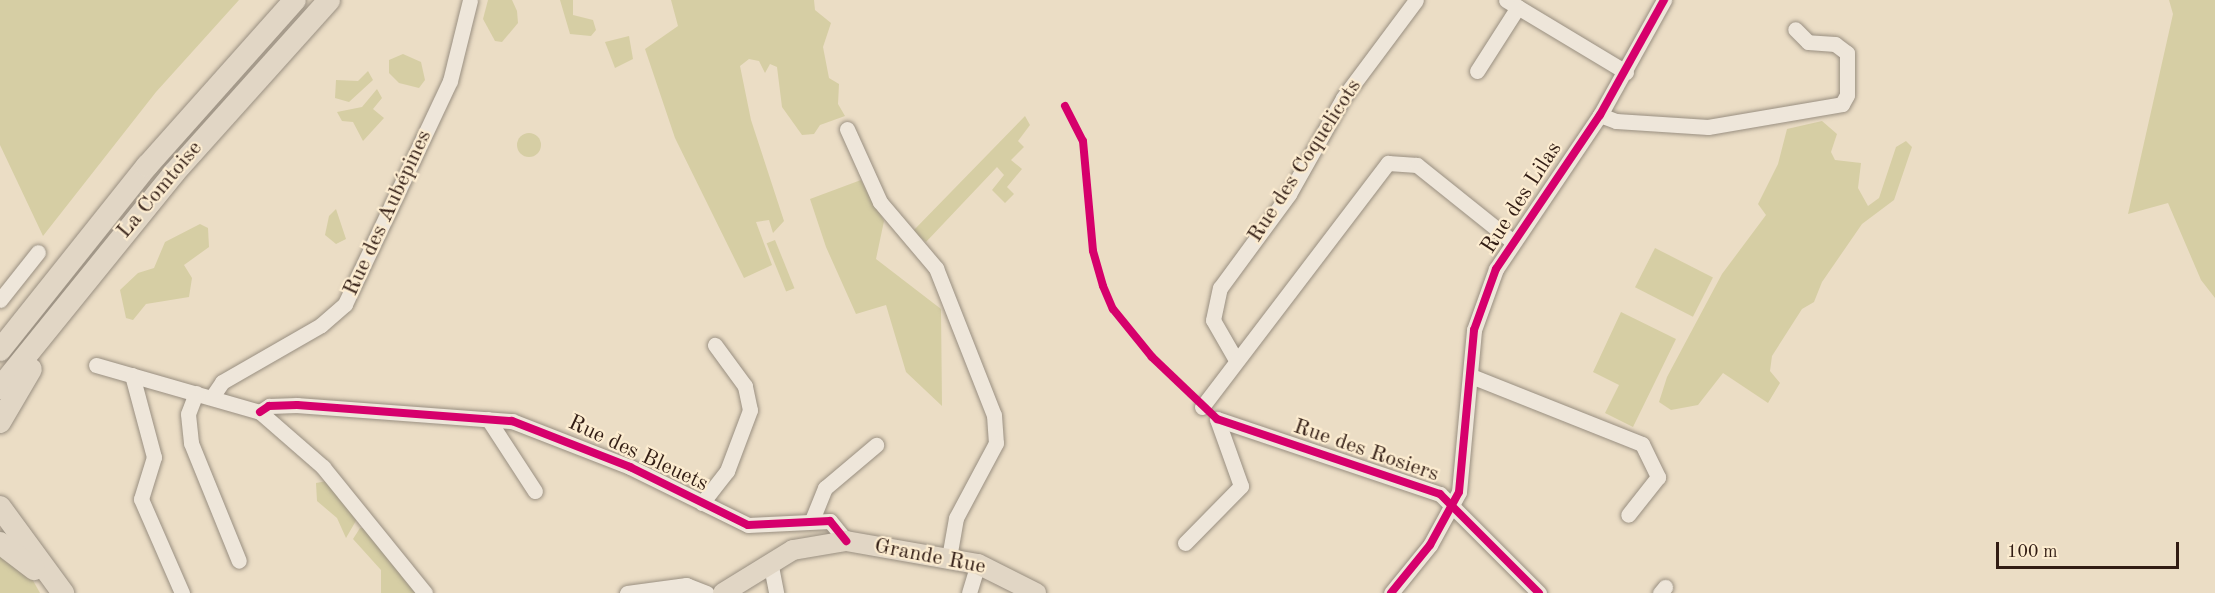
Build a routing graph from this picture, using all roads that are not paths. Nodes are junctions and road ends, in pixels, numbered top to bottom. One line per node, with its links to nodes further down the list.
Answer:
1 (295, 0): 17 (highway, La Comtoise)
2 (329, 0): 14 (highway, La Comtoise)
3 (470, 0): 24 (street, Rue des Aubépines)
4 (1416, 0): 18 (street, Rue des Coquelicots)
5 (1664, 0): 9 (street, Rue des Lilas)
6 (1512, 4): 8 (street); 9 (street)
7 (1795, 29): 10 (street)
8 (1477, 71)
9 (1626, 72): 10 (street, Rue des Lilas)
10 (1600, 115): 12 (street, Rue des Lilas)
11 (847, 129): 39 (street)
12 (1513, 242): 18 (street); 21 (street, Rue des Lilas)
13 (38, 252): 15 (street)
14 (79, 289): 22 (highway, La Comtoise); 28 (highway)
15 (0, 300)
16 (715, 345): 31 (street)
17 (0, 350)
18 (1236, 360): 25 (street)
19 (96, 364): 20 (street)
20 (132, 375): 23 (street); 45 (street)
21 (1471, 376): 33 (street, Rue des Lilas); 34 (street)
22 (0, 388)
23 (196, 393): 24 (street); 40 (street)
24 (212, 397): 26 (street)
25 (1202, 407)
26 (260, 412): 27 (street, Rue des Bleuets); 46 (street)
27 (488, 419): 30 (street); 31 (street, Rue des Bleuets)
28 (0, 422)
29 (876, 445): 35 (street)
30 (535, 491)
31 (702, 503): 35 (street, Rue des Bleuets)
32 (0, 507): 44 (highway)
33 (1454, 507): 38 (street, Rue des Rosiers); 53 (street, Rue des Lilas); 54 (street, Rue des Rosiers)
34 (1628, 515)
35 (812, 520): 36 (street, Rue des Bleuets)
36 (846, 541): 39 (main road, Grande Rue); 41 (main road, Grande Rue)
37 (0, 543): 43 (highway)
38 (1185, 543)
39 (949, 556): 42 (main road, Grande Rue)
40 (239, 561)
41 (770, 561): 49 (main road, Grande Rue); 50 (street)
42 (978, 564): 51 (street); 52 (main road, Grande Rue)
43 (50, 593)
44 (63, 593)
45 (182, 593)
46 (425, 593)
47 (627, 593): 48 (street)
48 (707, 593)
49 (723, 593)
50 (776, 593)
51 (969, 593)
52 (1036, 593)
53 (1391, 593)
54 (1539, 593)

